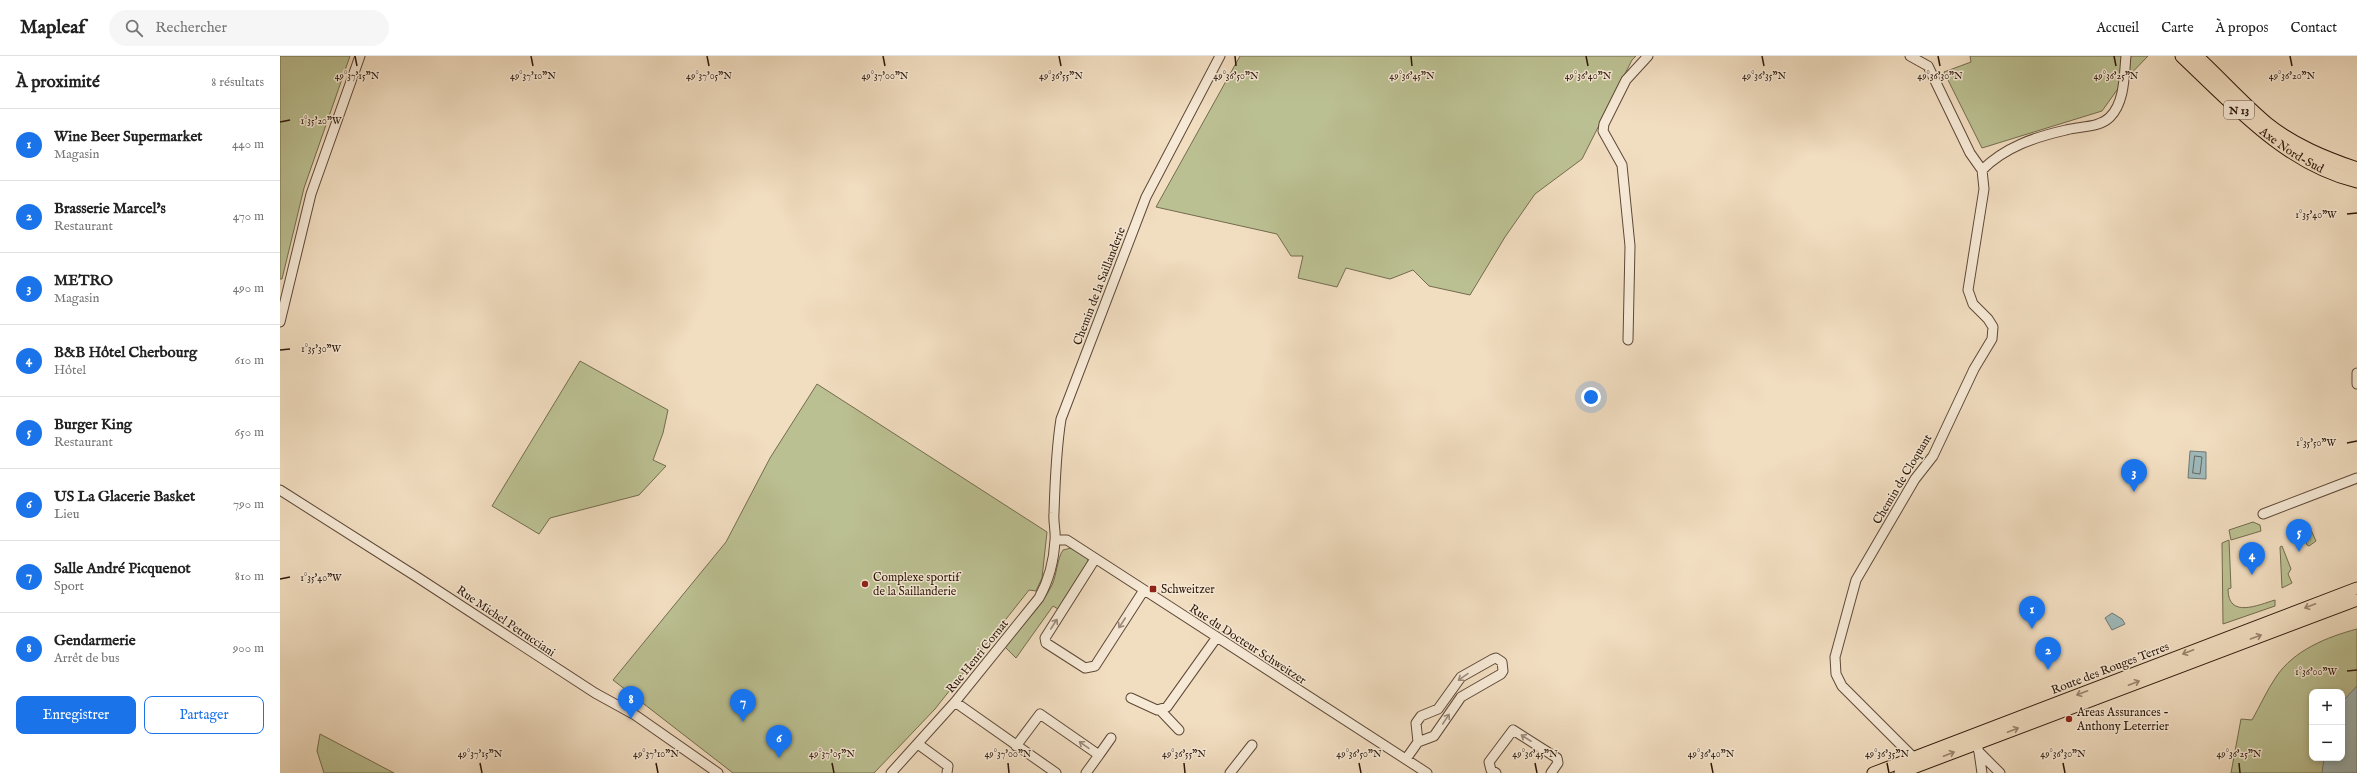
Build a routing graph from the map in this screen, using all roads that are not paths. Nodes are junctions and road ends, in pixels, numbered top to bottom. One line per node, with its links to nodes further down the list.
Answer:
1 (360, 56): 11 (street)
2 (1220, 56): 18 (street, Chemin de la Saillanderie)
3 (1648, 56): 12 (street)
4 (1910, 56): 9 (street)
5 (2126, 56): 9 (street)
6 (2182, 56): 10 (highway, Axe Nord-Sud / N 13)
7 (2196, 56): 8 (highway, Axe Nord-Sud / N 13)
8 (2357, 169)
9 (1982, 170): 35 (street, Chemin de Cloquant)
10 (2357, 181)
11 (280, 322)
12 (1628, 340)
13 (2357, 373): 14 (street)
14 (2357, 384)
15 (2357, 478): 17 (street)
16 (280, 490): 38 (street, Rue Michel Petrucciani)
17 (2263, 514)
18 (1055, 540): 19 (street, Rue du Docteur Schweitzer); 25 (street, Rue Henri Cornat)
19 (1095, 559): 21 (street, Rue du Docteur Schweitzer); 21 (street, one-way to 19)
20 (2357, 588): 32 (main road, Route des Rouges Terres, one-way to 32)
21 (1144, 590): 23 (street, Rue du Docteur Schweitzer)
22 (2357, 600): 32 (main road, Route des Rouges Terres, one-way to 22)
23 (1217, 637): 26 (street); 36 (street, Rue du Docteur Schweitzer)
24 (1131, 698): 26 (street)
25 (955, 702): 30 (street, Rue Henri Cornat); 33 (street)
26 (1160, 710): 27 (street)
27 (1180, 730)
28 (1111, 738): 34 (street)
29 (1418, 742): 29 (street, one-way to 29); 36 (street)
30 (918, 744): 39 (street, Rue Henri Cornat); 40 (street)
31 (1252, 744): 42 (street)
32 (1976, 744): 35 (main road, Route des Rouges Terres); 47 (main road, Route des Rouges Terres, one-way to 32); 48 (street); 49 (street)
33 (1016, 746): 34 (street, one-way to 33); 37 (street)
34 (1099, 755): 41 (street)
35 (1914, 758): 46 (main road, Route des Rouges Terres)
36 (1406, 759): 43 (street, Rue du Docteur Schweitzer)
37 (1049, 771)
38 (718, 773)
39 (891, 773)
40 (947, 773)
41 (1086, 773)
42 (1230, 773)
43 (1426, 773)
44 (1496, 773): 45 (street, one-way to 44)
45 (1551, 773)
46 (1873, 773)
47 (1900, 773)
48 (1982, 773)
49 (2000, 773)

